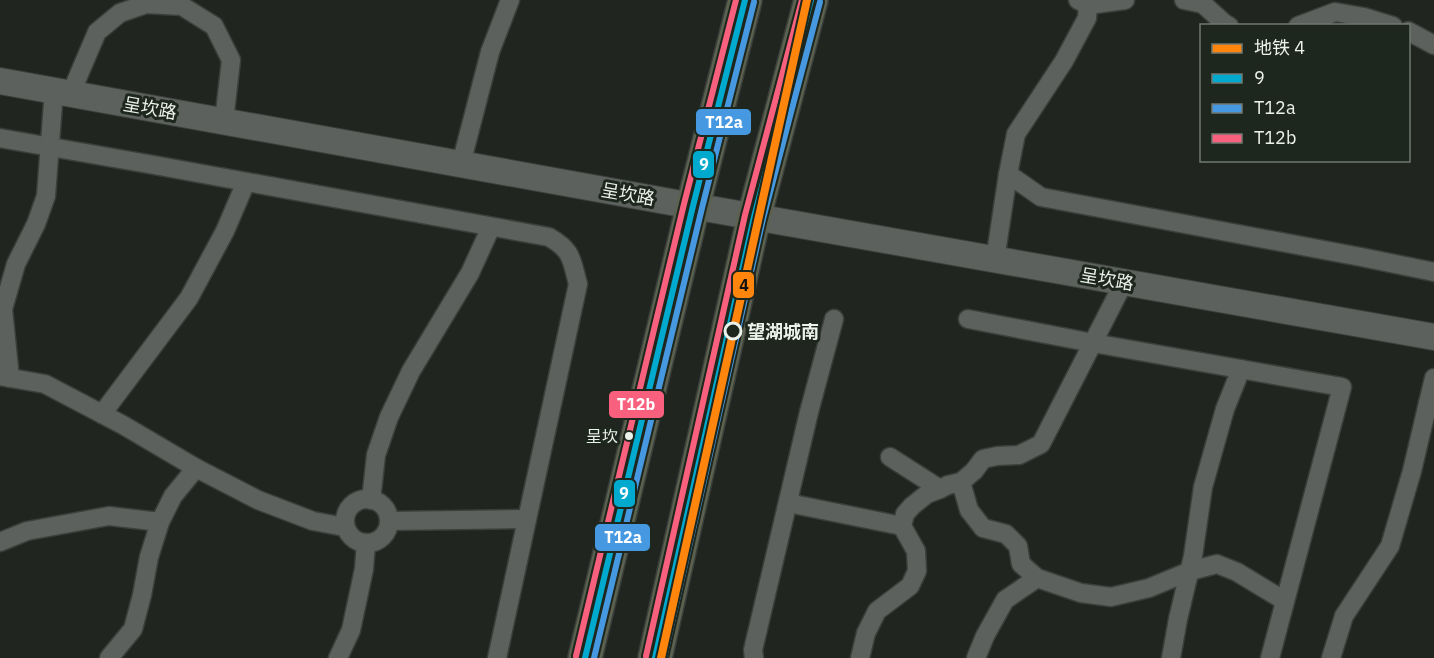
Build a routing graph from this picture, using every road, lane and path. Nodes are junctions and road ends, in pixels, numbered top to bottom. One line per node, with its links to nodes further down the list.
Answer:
1 (510, 0): 20 (street)
2 (745, 0): 23 (highway)
3 (811, 0): 24 (highway)
4 (1125, 0): 7 (street)
5 (1190, 1): 10 (street)
6 (152, 2): 8 (street); 16 (street)
7 (1083, 2): 21 (street)
8 (191, 5): 17 (street)
9 (1361, 8): 11 (street); 12 (street)
10 (1226, 24)
11 (1303, 24)
12 (1389, 24)
13 (1410, 32): 14 (street)
14 (1434, 45)
15 (0, 81): 16 (street, 呈坎路)
16 (62, 92): 17 (street, 呈坎路); 19 (street)
17 (224, 121): 20 (street, 呈坎路)
18 (0, 138): 19 (street)
19 (50, 147): 22 (street); 34 (street)
20 (461, 164): 23 (street, 呈坎路)
21 (1008, 174): 26 (street); 27 (street)
22 (246, 182): 25 (street); 37 (street)
23 (693, 206): 24 (street, 呈坎路); 57 (highway)
24 (754, 217): 26 (street, 呈坎路); 58 (highway)
25 (491, 227): 42 (street); 44 (street)
26 (995, 260): 28 (street, 呈坎路)
27 (1434, 272)
28 (1124, 282): 31 (street, 呈坎路); 32 (street)
29 (834, 319): 43 (street)
30 (968, 319): 32 (street)
31 (1434, 337)
32 (1093, 344): 33 (street); 40 (street)
33 (1240, 369): 51 (street); 53 (street)
34 (5, 377): 37 (street)
35 (1434, 378): 36 (street)
36 (1431, 403): 64 (street)
37 (102, 414): 39 (street)
38 (890, 458): 41 (street)
39 (196, 468): 46 (street); 48 (street)
40 (961, 482): 41 (street); 52 (street)
41 (940, 489): 47 (street)
42 (371, 500): 45 (street); 48 (street)
43 (788, 503): 47 (street); 59 (street)
44 (527, 519): 45 (street); 56 (street)
45 (389, 521): 50 (street)
46 (160, 522): 49 (street); 54 (street)
47 (902, 526): 60 (street)
48 (345, 527): 50 (street)
49 (0, 542)
50 (366, 543): 55 (street)
51 (1190, 571): 52 (street); 53 (street); 62 (street)
52 (1037, 578): 61 (street)
53 (1286, 601): 63 (street)
54 (109, 658)
55 (338, 658)
56 (497, 658)
57 (585, 658)
58 (656, 658)
59 (754, 658)
60 (860, 658)
61 (976, 658)
62 (1172, 658)
63 (1270, 658)
64 (1331, 658)

